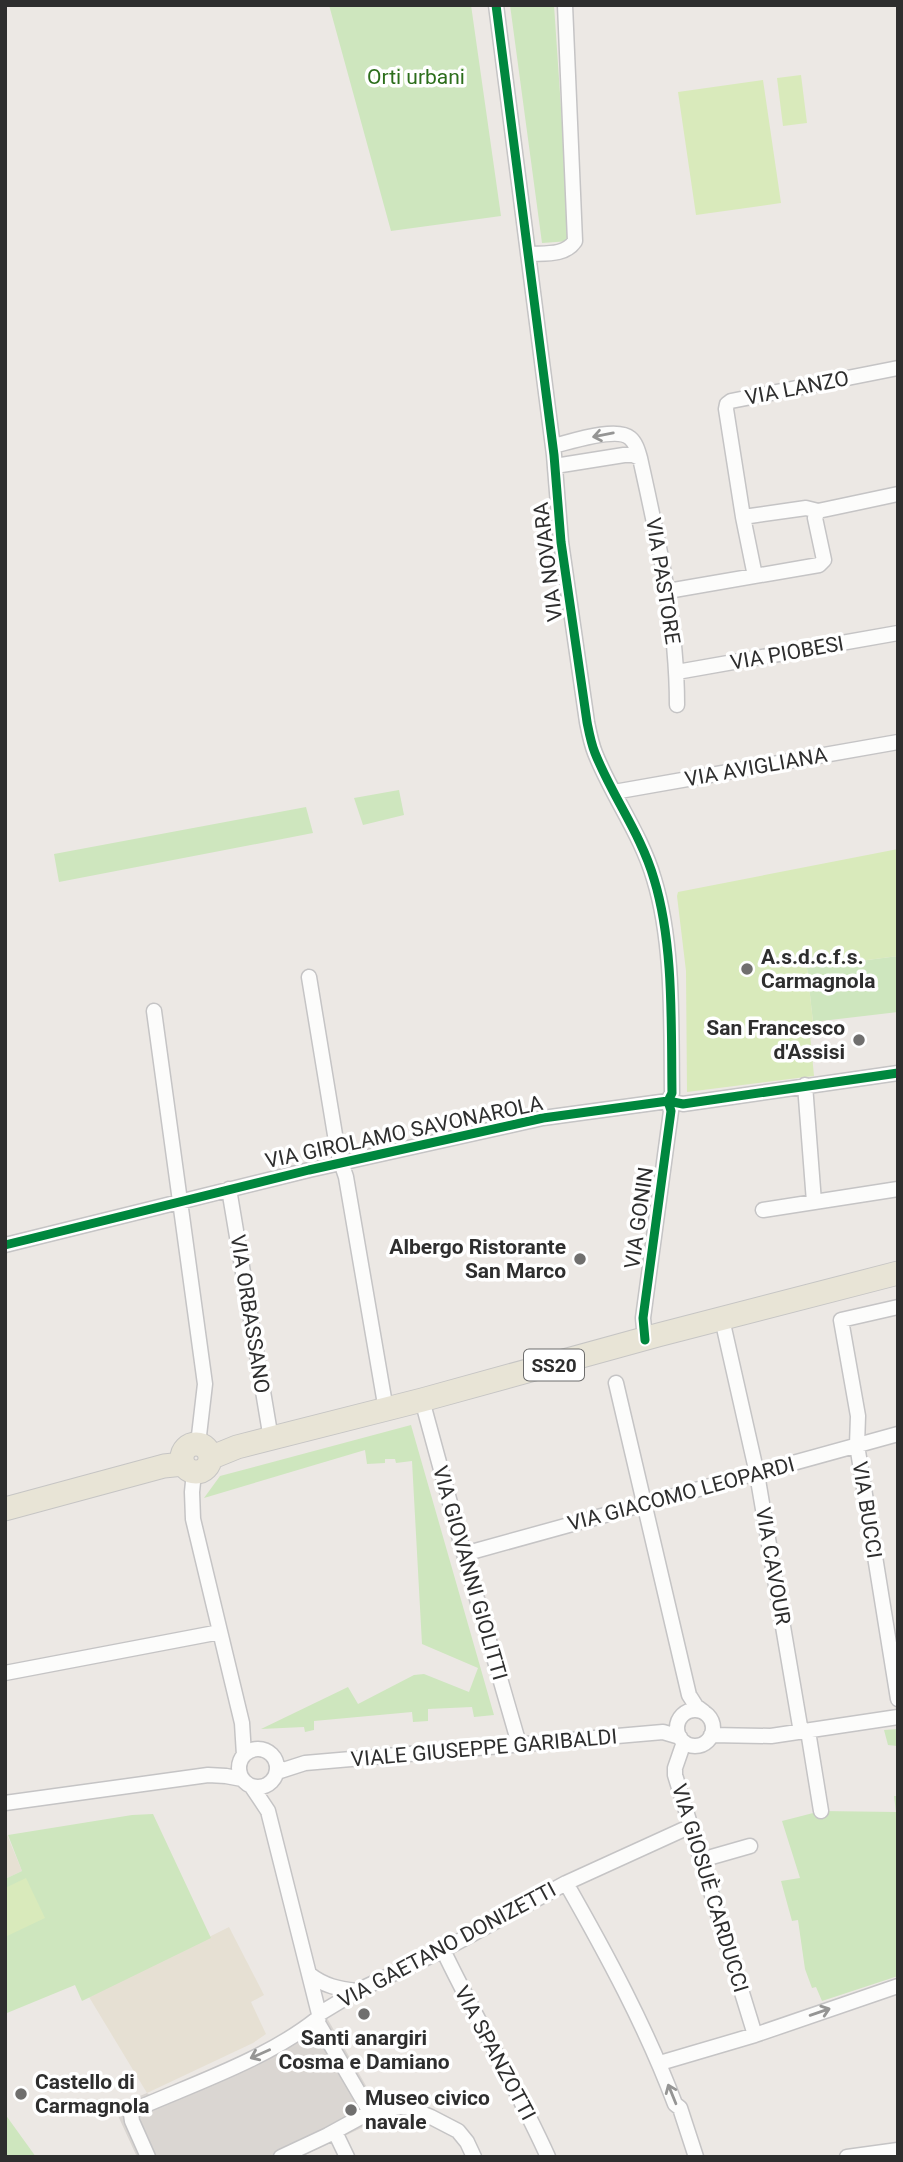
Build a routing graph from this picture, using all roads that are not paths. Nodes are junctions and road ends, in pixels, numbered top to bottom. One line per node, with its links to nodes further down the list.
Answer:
1 (496, 5): 3 (street, VIA NOVARA)
2 (565, 5): 3 (street)
3 (528, 254): 5 (street, VIA NOVARA)
4 (898, 368): 10 (street, VIA LANZO)
5 (553, 446): 6 (street, VIA PASTORE, one-way to 5); 7 (street, VIA NOVARA)
6 (640, 458): 7 (street); 12 (street, VIA PASTORE)
7 (555, 466): 17 (street, VIA NOVARA)
8 (898, 494): 9 (street)
9 (818, 511): 10 (street); 11 (street)
10 (743, 517): 11 (street)
11 (755, 576): 12 (street)
12 (668, 591): 14 (street, VIA PASTORE)
13 (898, 634): 14 (street, VIA PIOBESI)
14 (677, 672): 15 (street, VIA PASTORE)
15 (677, 705)
16 (898, 742): 17 (street, VIA AVIGLIANA)
17 (614, 792): 22 (street, VIA NOVARA)
18 (309, 977): 23 (street)
19 (153, 1011): 26 (street)
20 (898, 1073): 21 (street, VIA GIROLAMO SAVONAROLA)
21 (804, 1085): 22 (street, VIA GIROLAMO SAVONAROLA); 27 (street)
22 (668, 1101): 23 (street, VIA GIROLAMO SAVONAROLA); 33 (street, VIA GONIN)
23 (342, 1163): 24 (street, VIA GIROLAMO SAVONAROLA); 36 (street)
24 (229, 1189): 26 (street, VIA GIROLAMO SAVONAROLA); 38 (street, VIA ORBASSANO)
25 (898, 1189): 27 (street)
26 (179, 1201): 29 (street, VIA GIROLAMO SAVONAROLA); 40 (street)
27 (814, 1202): 28 (street)
28 (763, 1209)
29 (5, 1245)
30 (898, 1273): 32 (main road, SS20)
31 (898, 1307): 39 (street, VIA BUCCI)
32 (722, 1319): 33 (main road, SS20); 41 (street, VIA CAVOUR)
33 (645, 1340): 35 (main road, SS20)
34 (616, 1383): 42 (street)
35 (422, 1401): 36 (main road, SS20); 44 (street, VIA GIOVANNI GIOLITTI)
36 (386, 1410): 38 (main road, SS20)
37 (898, 1434): 39 (street, VIA GIACOMO LEOPARDI)
38 (271, 1439): 40 (main road, SS20)
39 (857, 1445): 41 (street, VIA GIACOMO LEOPARDI); 48 (street, VIA BUCCI)
40 (197, 1459): 43 (main road, SS20); 45 (street)
41 (757, 1474): 42 (street, VIA GIACOMO LEOPARDI); 53 (street, VIA CAVOUR)
42 (643, 1504): 44 (street, VIA GIACOMO LEOPARDI); 47 (street)
43 (5, 1509)
44 (464, 1554): 54 (street, VIA GIOVANNI GIOLITTI)
45 (220, 1632): 46 (street); 50 (street)
46 (5, 1673)
47 (689, 1695): 51 (street); 52 (street, VIA GIOSUÈ CARDUCCI)
48 (898, 1699)
49 (898, 1717): 53 (street)
50 (242, 1723): 55 (street); 56 (street)
51 (709, 1723): 52 (street); 52 (street); 53 (street)
52 (681, 1729): 54 (street, VIALE GIUSEPPE GARIBALDI); 61 (street, VIA GIOSUÈ CARDUCCI)
53 (804, 1732): 60 (street, VIA CAVOUR)
54 (519, 1744): 57 (street, VIALE GIUSEPPE GARIBALDI)
55 (261, 1749): 56 (street); 57 (street)
56 (244, 1771): 57 (street); 58 (street); 59 (street)
57 (275, 1771): 59 (street)
58 (6, 1800)
59 (268, 1811): 66 (street)
60 (821, 1811)
61 (691, 1826): 63 (street, VIA GIOSUÈ CARDUCCI); 64 (street)
62 (750, 1846): 63 (street)
63 (701, 1860): 70 (street, VIA GIOSUÈ CARDUCCI)
64 (566, 1883): 65 (street, VIA GAETANO DONIZETTI); 71 (street, VIA GAETANO DONIZETTI)
65 (443, 1950): 68 (street, VIA GAETANO DONIZETTI); 79 (street, VIA SPANZOTTI)
66 (309, 1975): 68 (street); 69 (street)
67 (898, 1986): 70 (street, one-way to 67)
68 (357, 1991): 69 (street, VIA GAETANO DONIZETTI)
69 (318, 2016): 72 (street); 76 (street, VIA GAETANO DONIZETTI, one-way to 76)
70 (755, 2035): 71 (street)
71 (660, 2063): 80 (street, VIA GAETANO DONIZETTI, one-way to 71)
72 (370, 2112): 73 (street); 78 (street)
73 (335, 2132): 75 (street); 77 (street)
74 (898, 2150): 81 (street)
75 (283, 2156)
76 (148, 2157)
77 (347, 2157)
78 (474, 2157)
79 (548, 2157)
80 (696, 2157)
81 (846, 2157)

